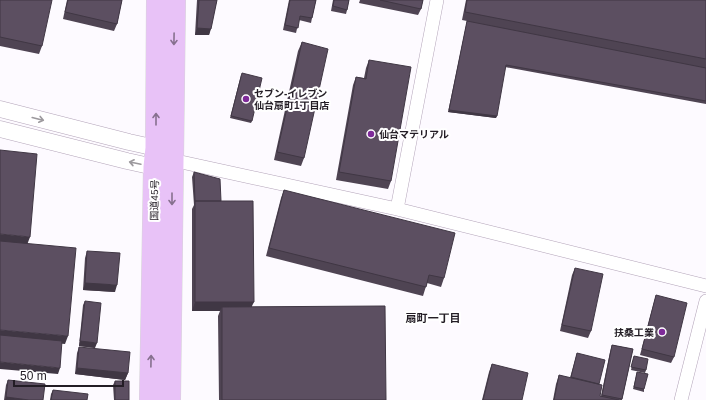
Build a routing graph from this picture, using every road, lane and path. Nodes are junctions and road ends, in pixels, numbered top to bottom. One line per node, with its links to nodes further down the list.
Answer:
1 (157, 0): 6 (highway, 国道45号, one-way to 1)
2 (175, 0): 6 (highway, 国道45号, one-way to 6)
3 (437, 0): 7 (street)
4 (0, 109): 6 (street, one-way to 6)
5 (0, 129): 6 (street, one-way to 5)
6 (161, 158): 7 (street); 10 (highway, 国道45号, one-way to 6); 11 (highway, 国道45号, one-way to 11)
7 (397, 209): 8 (street)
8 (706, 286)
9 (706, 301): 12 (street)
10 (150, 400)
11 (170, 400)
12 (681, 400)

